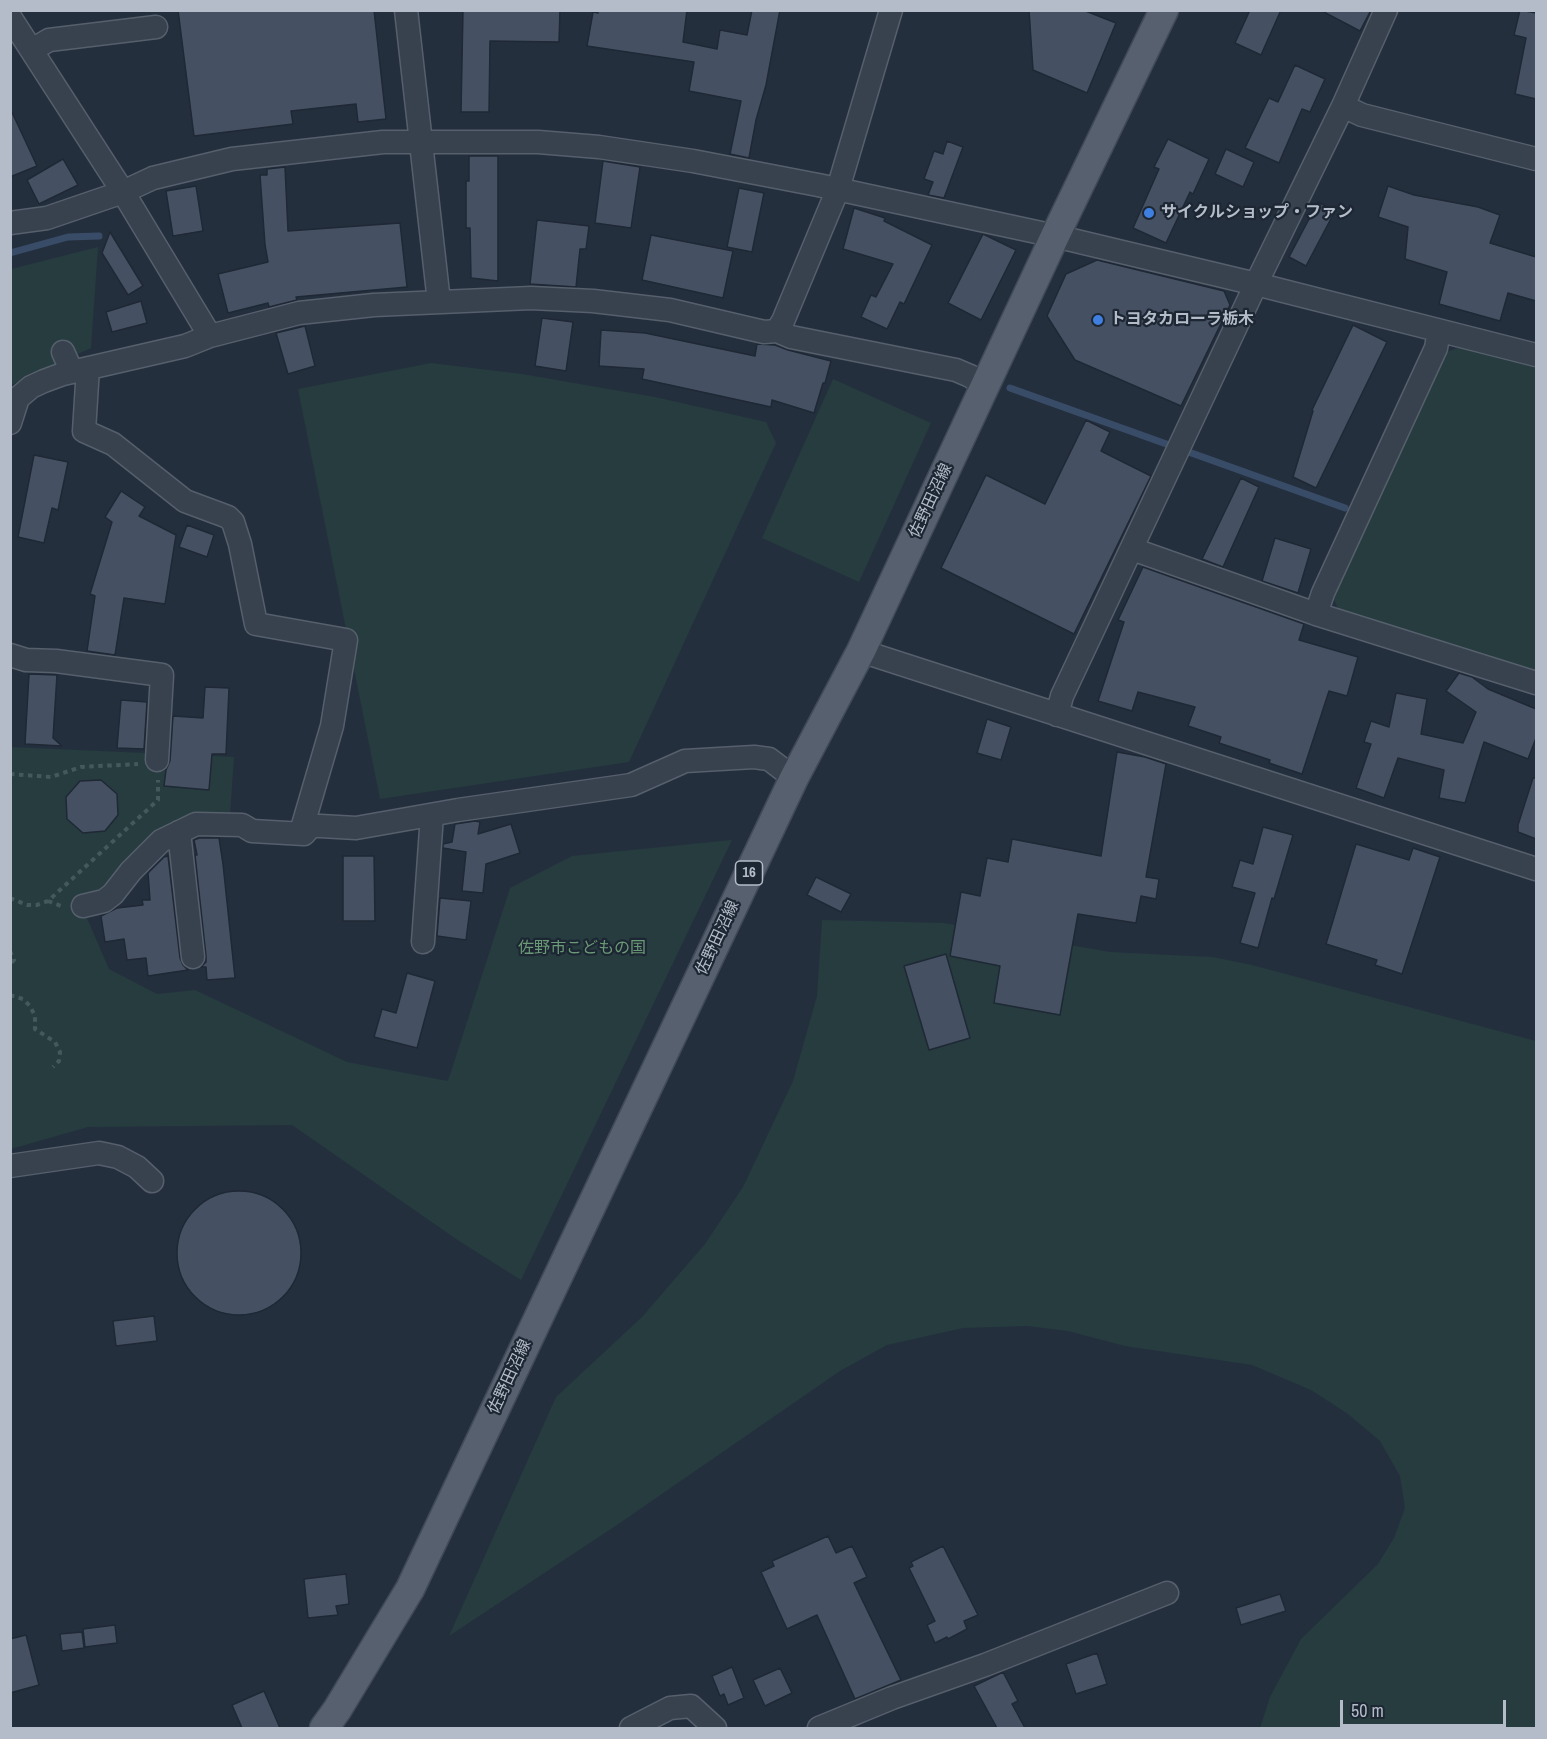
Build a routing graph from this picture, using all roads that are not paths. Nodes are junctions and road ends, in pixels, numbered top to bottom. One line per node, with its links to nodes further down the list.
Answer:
1 (406, 10): 9 (street)
2 (1164, 10): 14 (main road, 佐野田沼線 / 16)
3 (1386, 10): 8 (street)
4 (888, 11): 11 (street)
5 (12, 22): 7 (street)
6 (156, 27): 7 (street)
7 (32, 50): 12 (street)
8 (1343, 106): 10 (street); 15 (street)
9 (421, 141): 11 (street); 12 (street); 16 (street)
10 (1536, 159)
11 (838, 189): 14 (street); 17 (street)
12 (123, 192): 13 (street); 19 (street)
13 (10, 223)
14 (1055, 236): 15 (street); 22 (main road, 佐野田沼線 / 16)
15 (1256, 284): 18 (street); 24 (street)
16 (439, 302): 17 (street); 19 (street)
17 (777, 331): 22 (street)
18 (1439, 331): 20 (street); 25 (street)
19 (210, 336): 21 (street)
20 (1536, 356)
21 (75, 364): 23 (street); 33 (street)
22 (985, 385): 26 (main road, 佐野田沼線 / 16)
23 (10, 423)
24 (1132, 549): 25 (street); 29 (street)
25 (1316, 614): 28 (street)
26 (861, 651): 29 (street); 31 (main road, 佐野田沼線 / 16)
27 (10, 655): 30 (street)
28 (1536, 683)
29 (1057, 715): 35 (street)
30 (158, 760)
31 (794, 778): 32 (street); 42 (main road, 佐野田沼線 / 16)
32 (432, 815): 33 (street); 37 (street)
33 (312, 825): 34 (street)
34 (179, 832): 36 (street); 38 (street)
35 (1536, 869)
36 (83, 906)
37 (423, 942)
38 (193, 957)
39 (10, 1166): 40 (street)
40 (152, 1181)
41 (1167, 1593): 45 (street)
42 (324, 1728)
43 (631, 1728): 44 (street)
44 (715, 1728)
45 (819, 1728)

